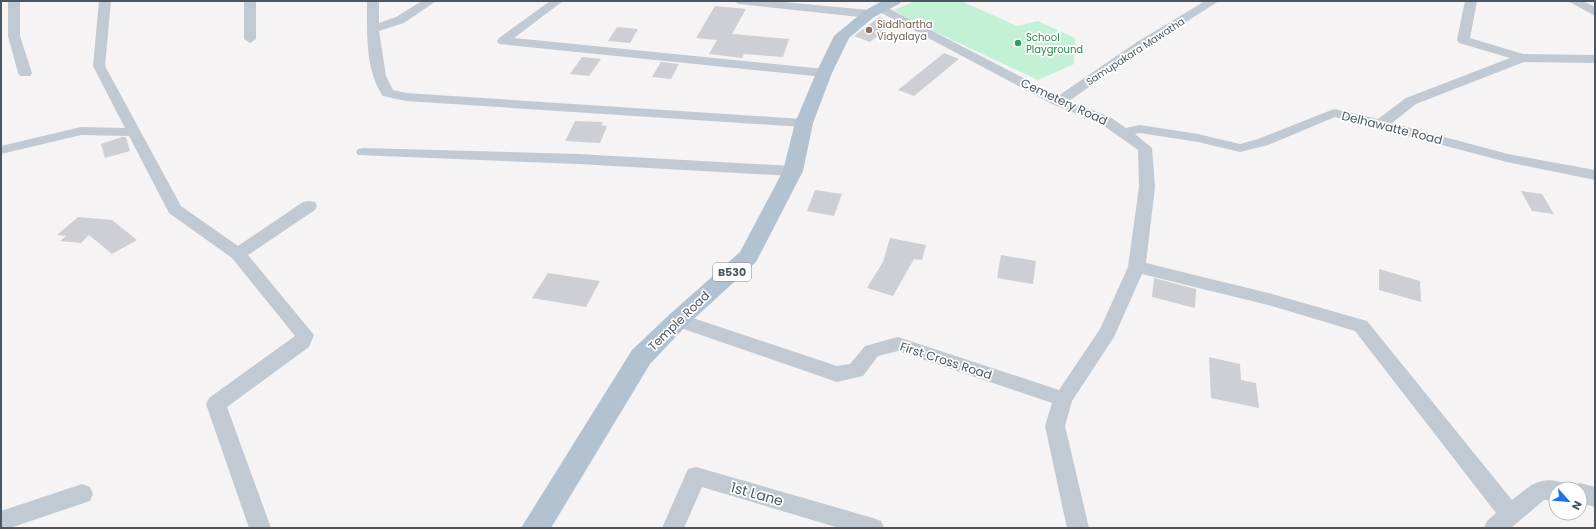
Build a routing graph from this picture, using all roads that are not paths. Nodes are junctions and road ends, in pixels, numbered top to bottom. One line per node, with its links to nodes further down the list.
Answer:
1 (14, 1): 19 (street)
2 (105, 1): 23 (street)
3 (250, 1): 15 (street)
4 (373, 1): 14 (street)
5 (430, 1): 14 (street)
6 (557, 1): 18 (street)
7 (739, 1): 11 (street)
8 (1212, 1): 20 (street, Samupakara Mawatha)
9 (1471, 1): 16 (street)
10 (1574, 1): 13 (street)
11 (793, 3): 12 (street)
12 (880, 8): 18 (main road, Temple Road / B530); 20 (street, Cemetery Road)
13 (1595, 12)
14 (373, 29): 21 (street)
15 (250, 39)
16 (1522, 58): 17 (street); 22 (street)
17 (1595, 59)
18 (824, 73): 21 (main road, Temple Road / B530)
19 (25, 74)
20 (1059, 102): 24 (street, Cemetery Road)
21 (804, 123): 27 (main road, Temple Road / B530)
22 (1381, 124): 24 (street, Delhawatte Road); 28 (street, Delhawatte Road)
23 (133, 132): 25 (street); 30 (street)
24 (1123, 133): 31 (street, Cemetery Road)
25 (1, 150)
26 (363, 152): 27 (street)
27 (793, 171): 32 (main road, Temple Road / B530)
28 (1595, 175)
29 (309, 206): 30 (street)
30 (238, 254): 38 (street)
31 (1137, 267): 33 (street, Cemetery Road); 37 (street)
32 (678, 320): 33 (street, First Cross Road); 39 (main road, Temple Road / B530)
33 (1063, 399): 42 (street, Cemetery Road)
34 (1548, 490): 37 (street)
35 (82, 494): 36 (street)
36 (1, 521)
37 (1503, 521)
38 (260, 528)
39 (535, 528)
40 (673, 528): 41 (street, 1st Lane)
41 (873, 528)
42 (1078, 528)

